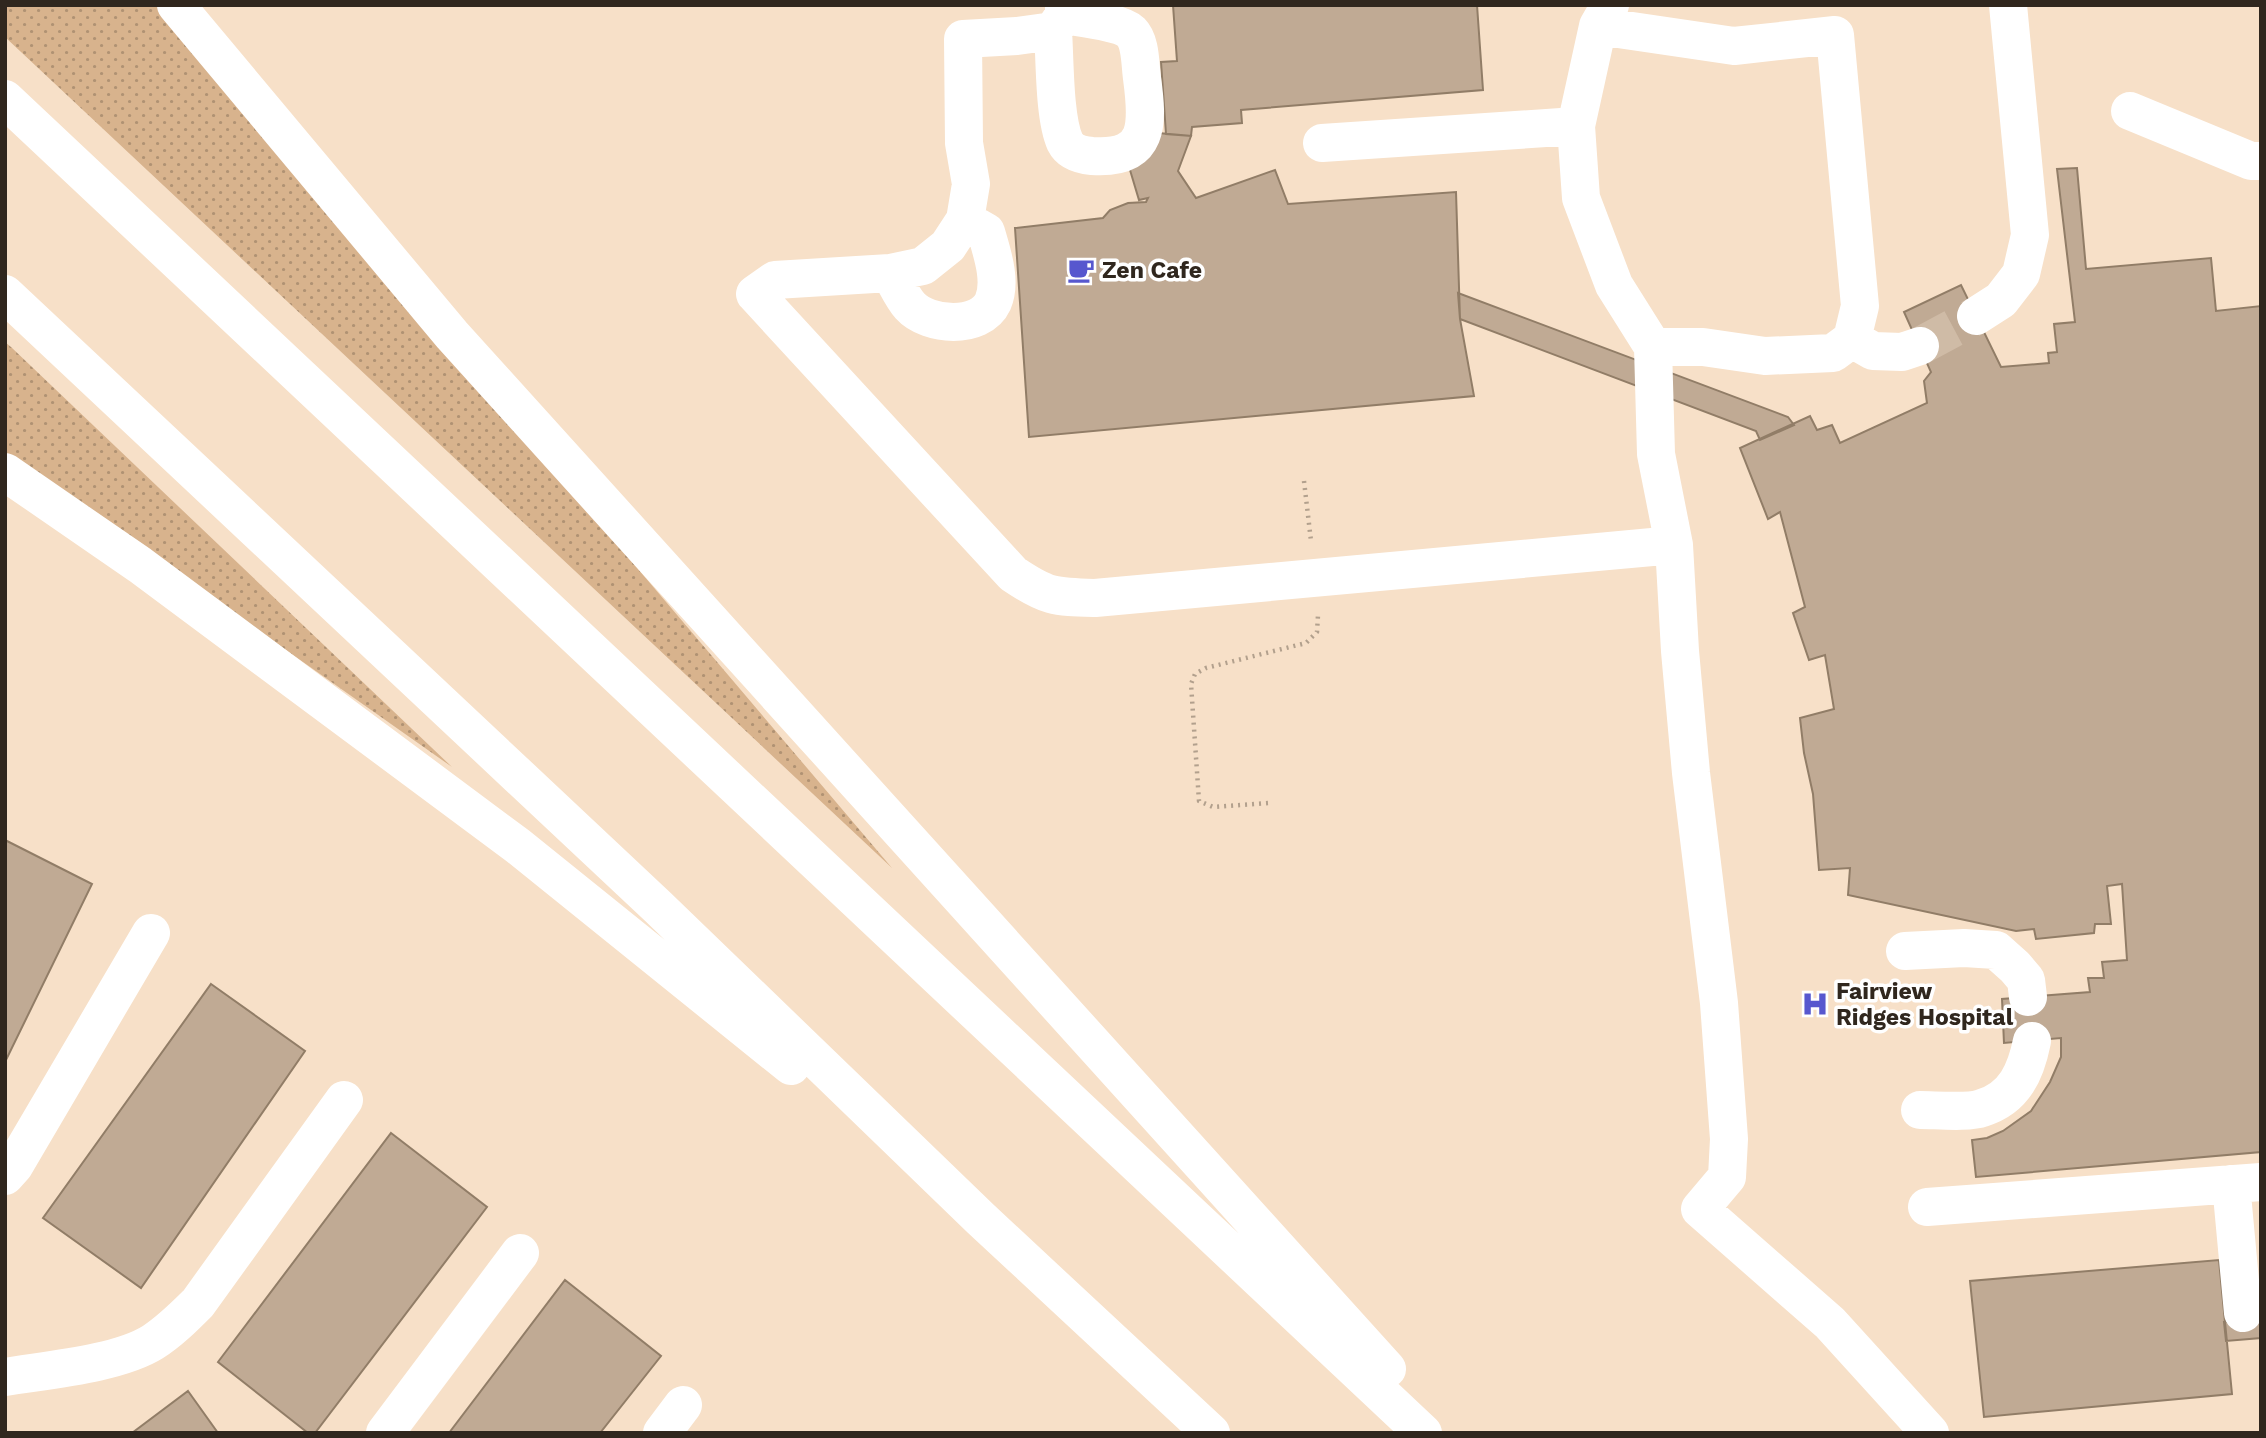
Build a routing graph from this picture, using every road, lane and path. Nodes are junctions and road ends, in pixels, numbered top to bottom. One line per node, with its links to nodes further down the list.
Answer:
1 (176, 5): 38 (main road)
2 (2008, 5): 13 (main road)
3 (1604, 16): 7 (main road); 14 (main road)
4 (1061, 17): 10 (main road)
5 (5, 99): 37 (main road)
6 (2130, 111): 9 (main road)
7 (1576, 126): 8 (main road); 16 (main road)
8 (1322, 143)
9 (2261, 161)
10 (965, 220): 11 (main road); 11 (main road)
11 (890, 273): 20 (main road)
12 (5, 294): 31 (main road)
13 (1976, 316)
14 (1852, 339): 15 (main road); 16 (main road)
15 (1920, 346)
16 (1653, 347): 19 (main road)
17 (5, 472): 31 (main road)
18 (1304, 481): 20 (path)
19 (1674, 545): 20 (main road); 39 (main road)
20 (1315, 578): 21 (path)
21 (1268, 803)
22 (151, 933): 28 (main road)
23 (1905, 951): 24 (main road)
24 (2028, 997)
25 (2032, 1041): 27 (main road)
26 (344, 1100): 34 (main road)
27 (1920, 1110)
28 (5, 1176)
29 (2246, 1183): 30 (main road); 33 (main road)
30 (1927, 1207)
31 (981, 1219): 36 (main road)
32 (520, 1253): 35 (main road)
33 (2243, 1313)
34 (5, 1377)
35 (385, 1433)
36 (1211, 1433)
37 (1423, 1433)
38 (1445, 1433)
39 (1930, 1433)

